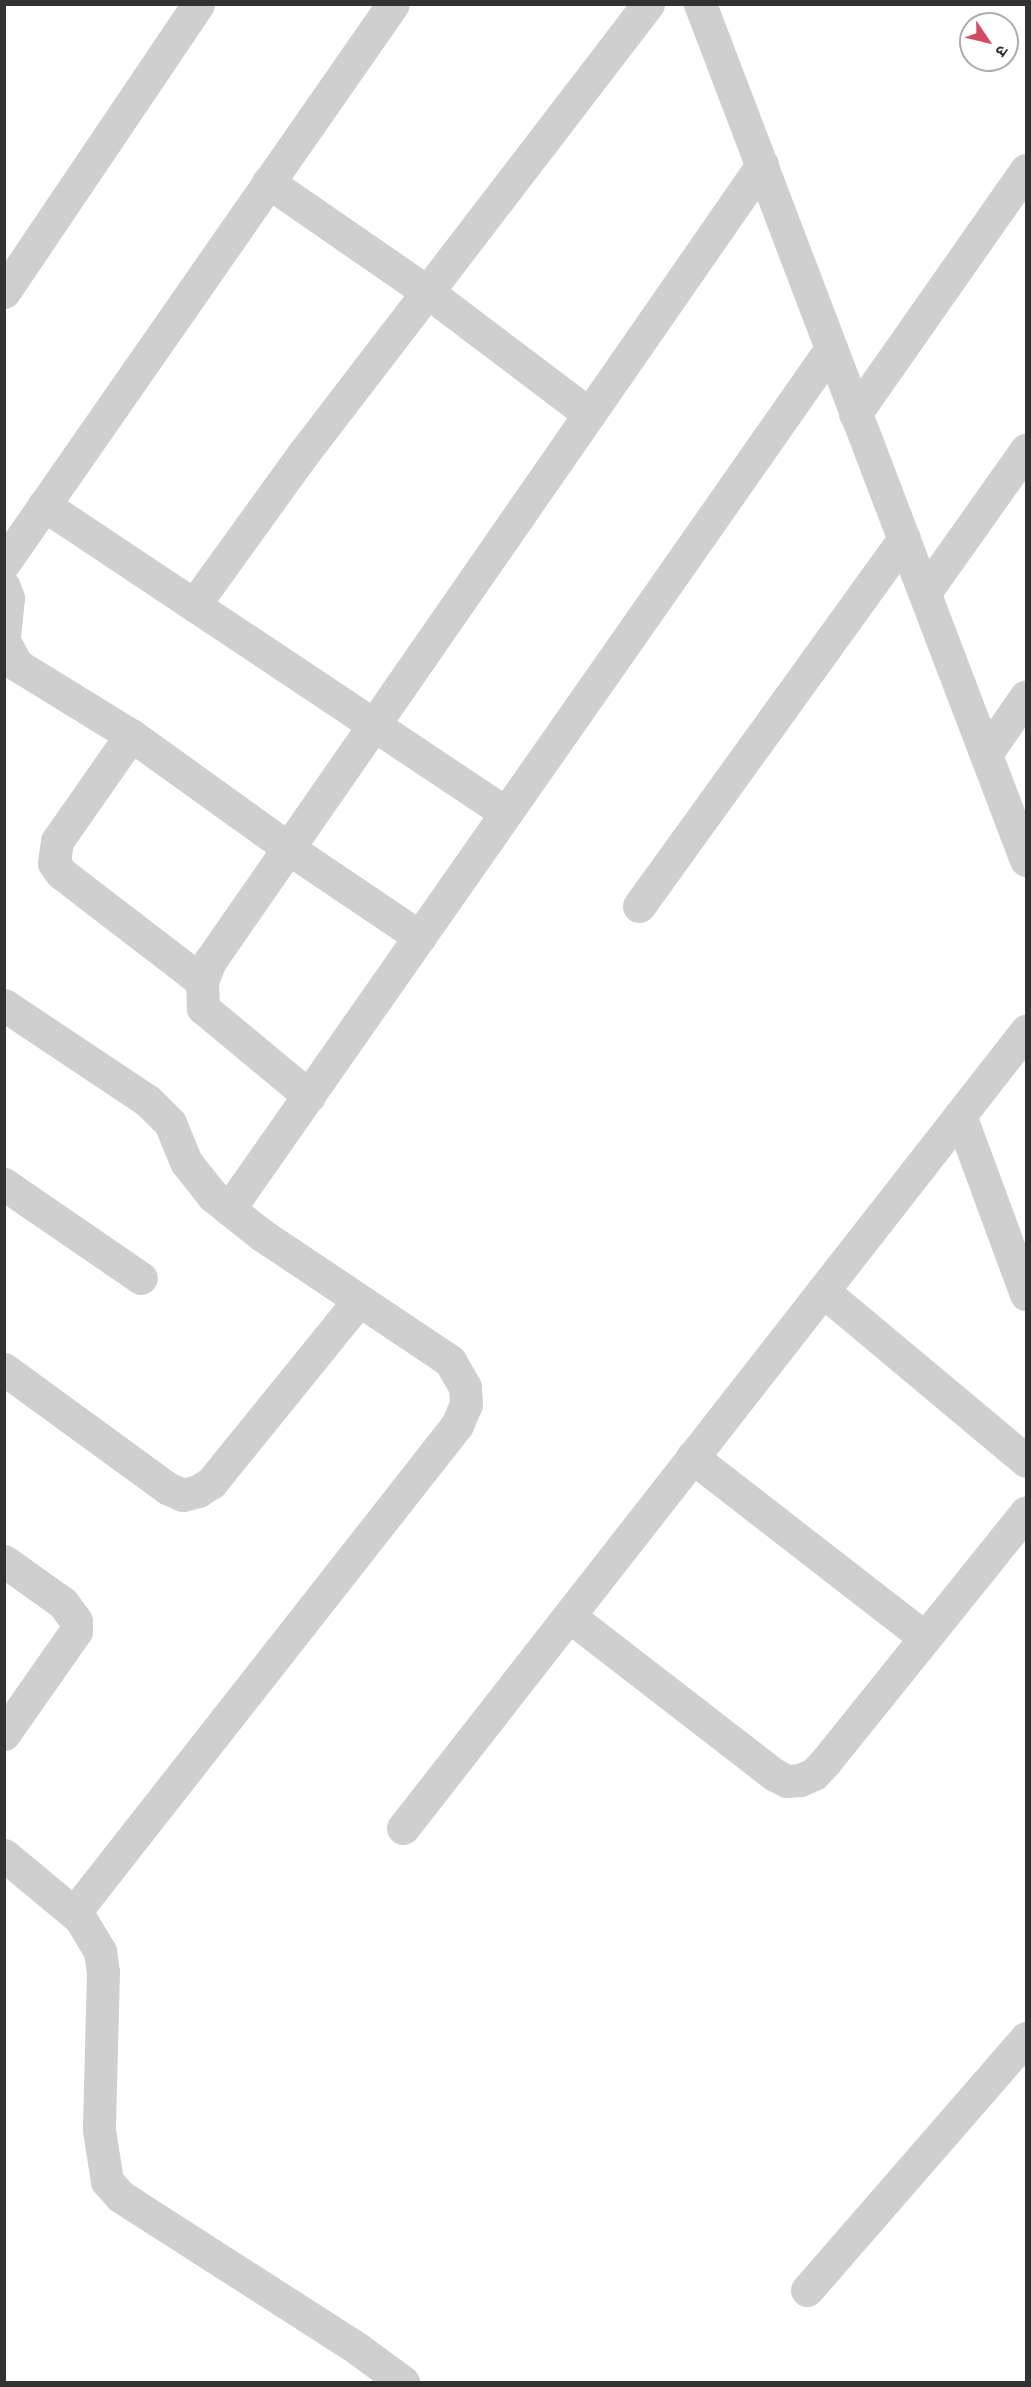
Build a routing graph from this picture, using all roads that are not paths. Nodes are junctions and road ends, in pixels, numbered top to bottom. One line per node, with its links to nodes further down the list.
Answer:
1 (198, 4): 8 (street)
2 (393, 4): 7 (street)
3 (648, 4): 9 (street)
4 (700, 4): 5 (street)
5 (762, 165): 10 (street); 11 (street)
6 (1026, 170): 12 (street)
7 (268, 182): 9 (street); 14 (street)
8 (4, 292)
9 (429, 293): 11 (street); 19 (street)
10 (830, 350): 12 (street); 25 (street)
11 (589, 414): 22 (street)
12 (855, 414): 15 (street)
13 (1026, 450): 18 (street)
14 (44, 506): 16 (street); 19 (street)
15 (904, 538): 18 (street); 28 (street)
16 (4, 563)
17 (4, 587): 20 (street)
18 (926, 591): 24 (street)
19 (194, 605): 22 (street)
20 (5, 644): 23 (street)
21 (1026, 696): 24 (street)
22 (374, 726): 25 (street); 26 (street)
23 (131, 735): 26 (street); 30 (street)
24 (986, 754): 27 (street)
25 (506, 813): 29 (street)
26 (288, 849): 29 (street); 30 (street)
27 (1026, 860)
28 (639, 906)
29 (420, 937): 33 (street)
30 (202, 981): 33 (street)
31 (4, 1005): 36 (street)
32 (1026, 1031): 34 (street)
33 (309, 1096): 36 (street)
34 (960, 1115): 38 (street); 39 (street)
35 (4, 1184): 37 (street)
36 (229, 1209): 40 (street)
37 (141, 1278)
38 (823, 1291): 42 (street); 43 (street)
39 (1026, 1294)
40 (358, 1300): 41 (street); 51 (street)
41 (4, 1369)
42 (692, 1457): 46 (street); 47 (street)
43 (1026, 1461)
44 (1026, 1512): 47 (street)
45 (4, 1561): 48 (street)
46 (569, 1616): 47 (street); 49 (street)
47 (925, 1638)
48 (4, 1734)
49 (403, 1828)
50 (4, 1856): 51 (street)
51 (74, 1913): 54 (street)
52 (1026, 2038): 53 (street)
53 (807, 2290)
54 (403, 2382)

